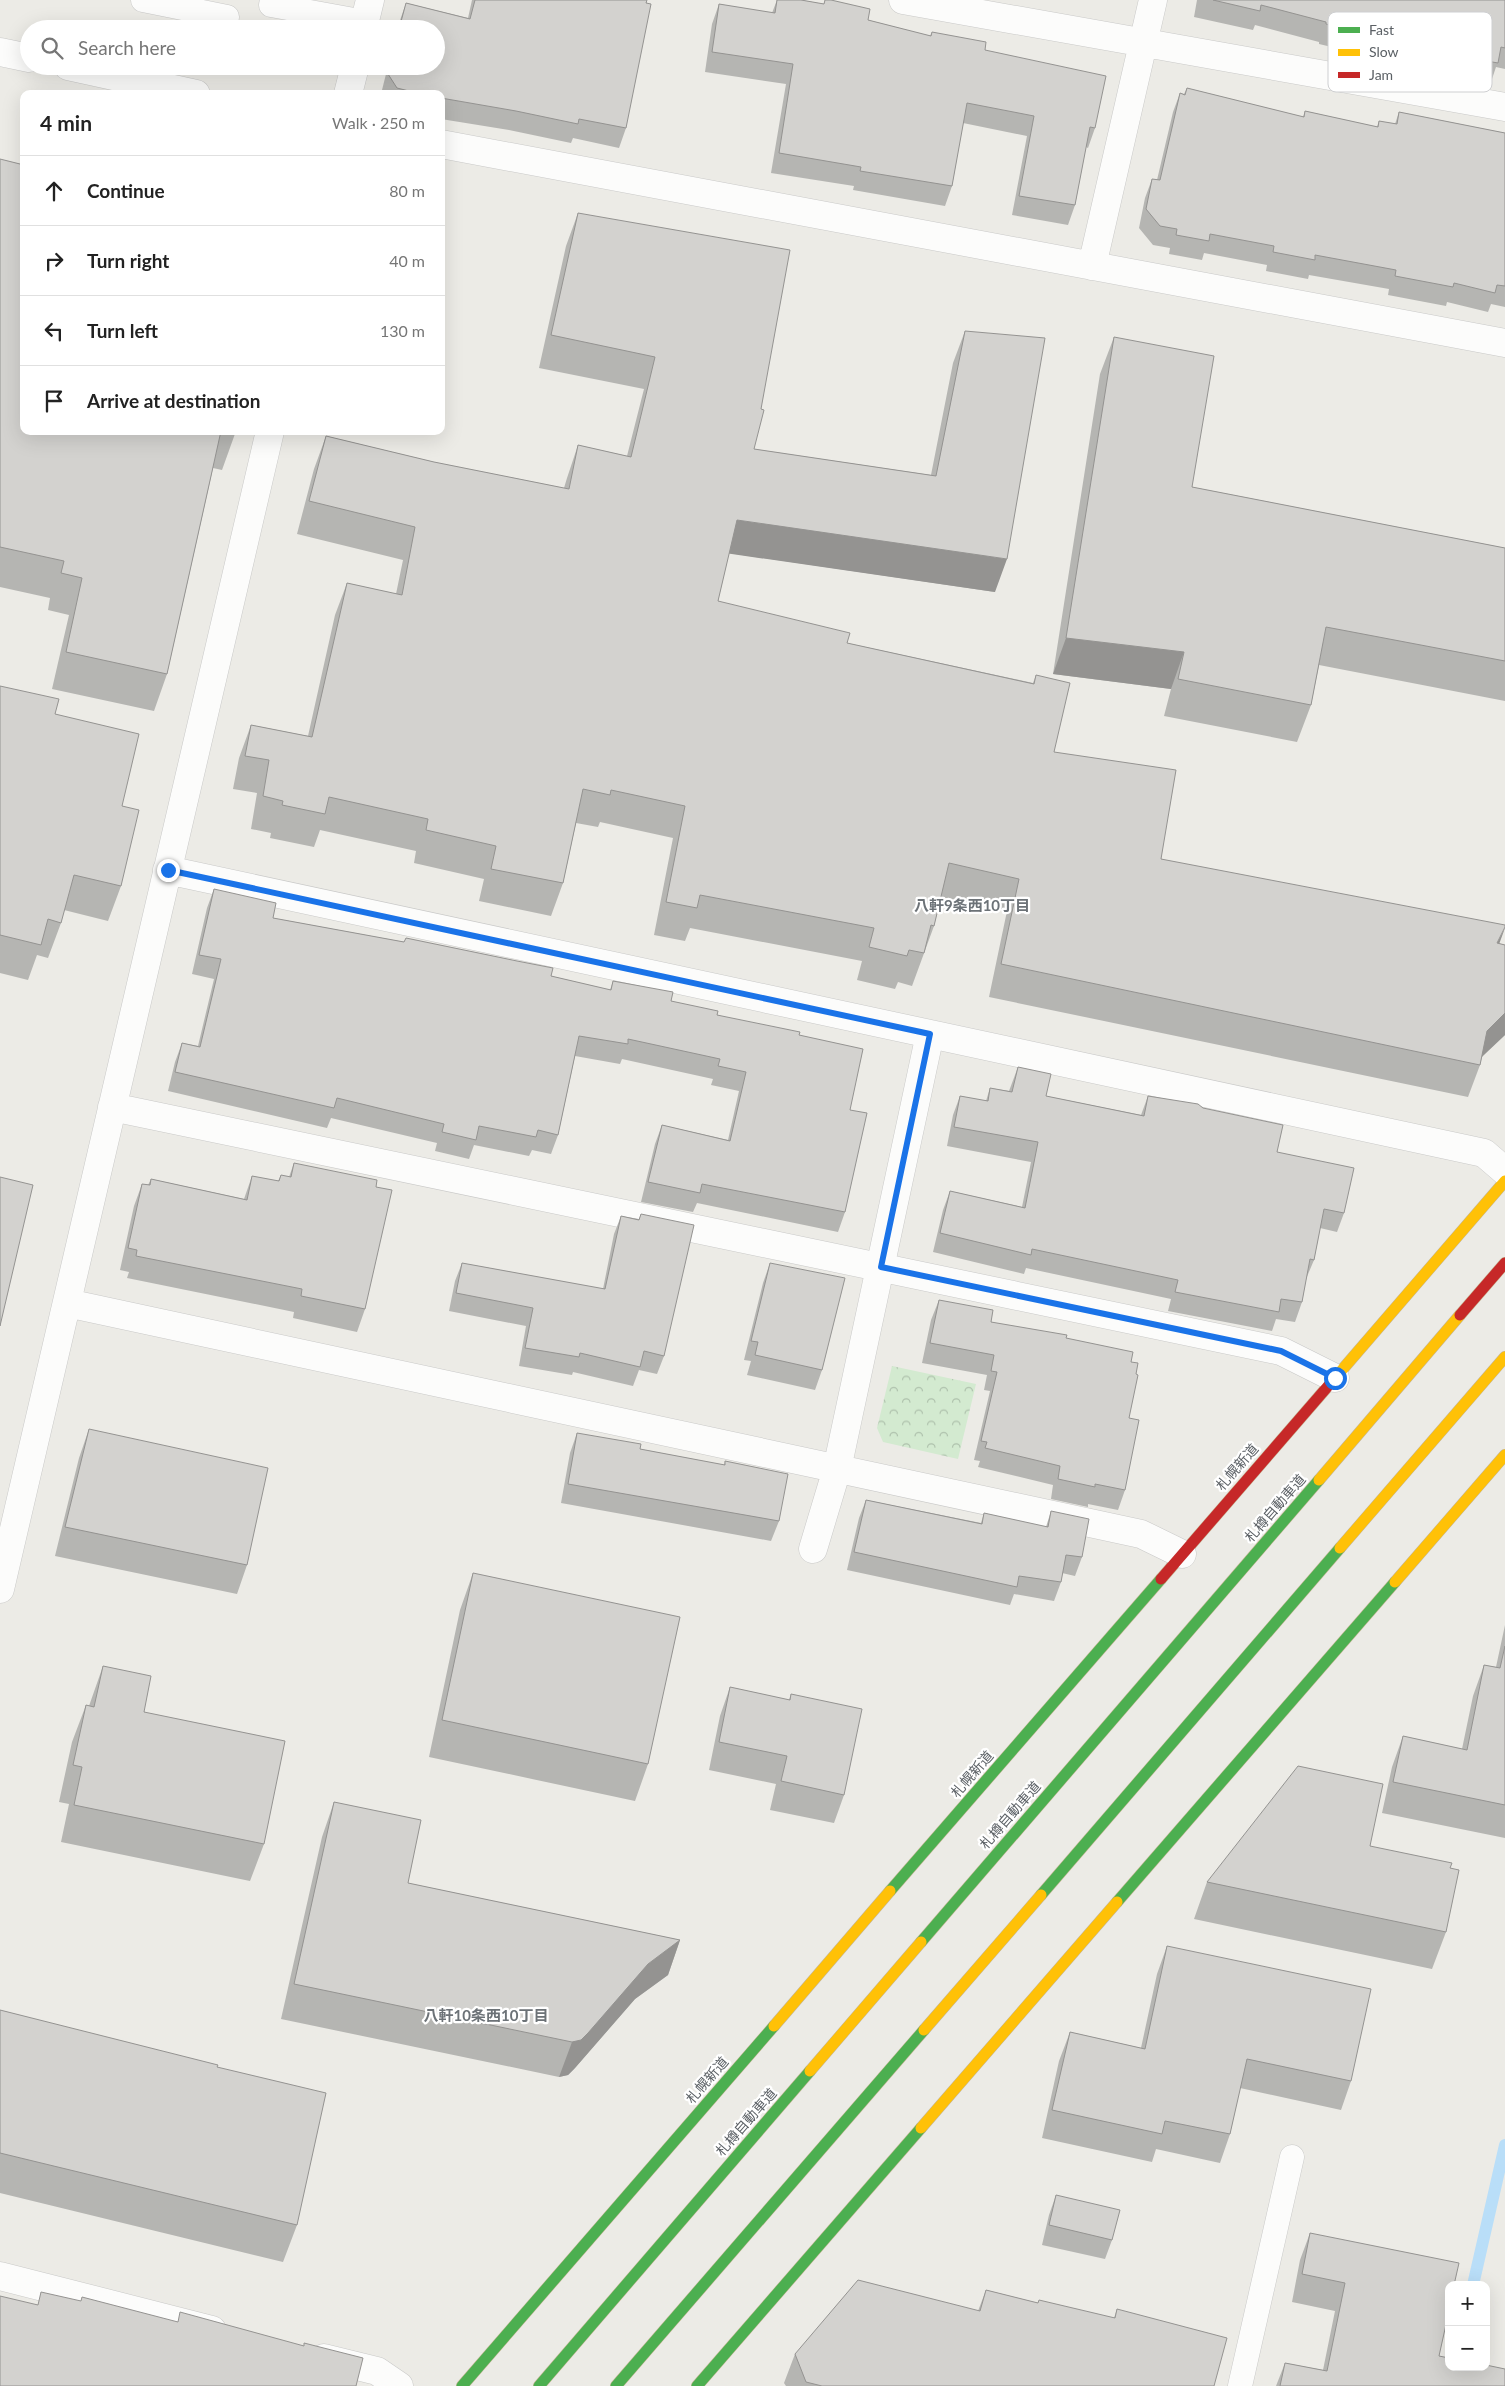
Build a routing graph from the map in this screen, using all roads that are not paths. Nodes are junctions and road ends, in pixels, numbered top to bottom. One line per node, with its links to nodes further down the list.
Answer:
1 (144, 0): 5 (lane)
2 (272, 0): 6 (lane)
3 (902, 0): 7 (street)
4 (1153, 0): 7 (street)
5 (227, 17)
6 (366, 17)
7 (1143, 42): 12 (street); 18 (street)
8 (0, 52): 9 (street)
9 (20, 56)
10 (109, 75): 13 (street)
11 (353, 75): 14 (street)
12 (1328, 75)
13 (178, 90)
14 (349, 90)
15 (1421, 92): 16 (street)
16 (1505, 107)
17 (445, 145): 18 (street)
18 (1092, 266): 19 (street)
19 (1505, 343)
20 (269, 435): 21 (street)
21 (168, 870): 22 (street); 23 (street)
22 (930, 1034): 24 (street); 27 (street)
23 (112, 1107): 27 (street); 28 (street)
24 (1505, 1171)
25 (1505, 1181): 30 (highway, 札幌新道)
26 (1505, 1263): 42 (highway, 札樽自動車道)
27 (881, 1267): 30 (street); 32 (street)
28 (67, 1303): 32 (street); 35 (street)
29 (1505, 1357): 43 (highway)
30 (1335, 1378): 34 (highway, 札幌新道)
31 (1505, 1454): 44 (highway)
32 (838, 1469): 33 (street); 34 (street)
33 (813, 1549)
34 (1182, 1554): 41 (highway, 札幌新道)
35 (0, 1589)
36 (1292, 2157): 45 (lane)
37 (0, 2276): 38 (street)
38 (232, 2335)
39 (300, 2352): 40 (street)
40 (399, 2386)
41 (462, 2386)
42 (538, 2386)
43 (616, 2386)
44 (697, 2386)
45 (1240, 2386)

